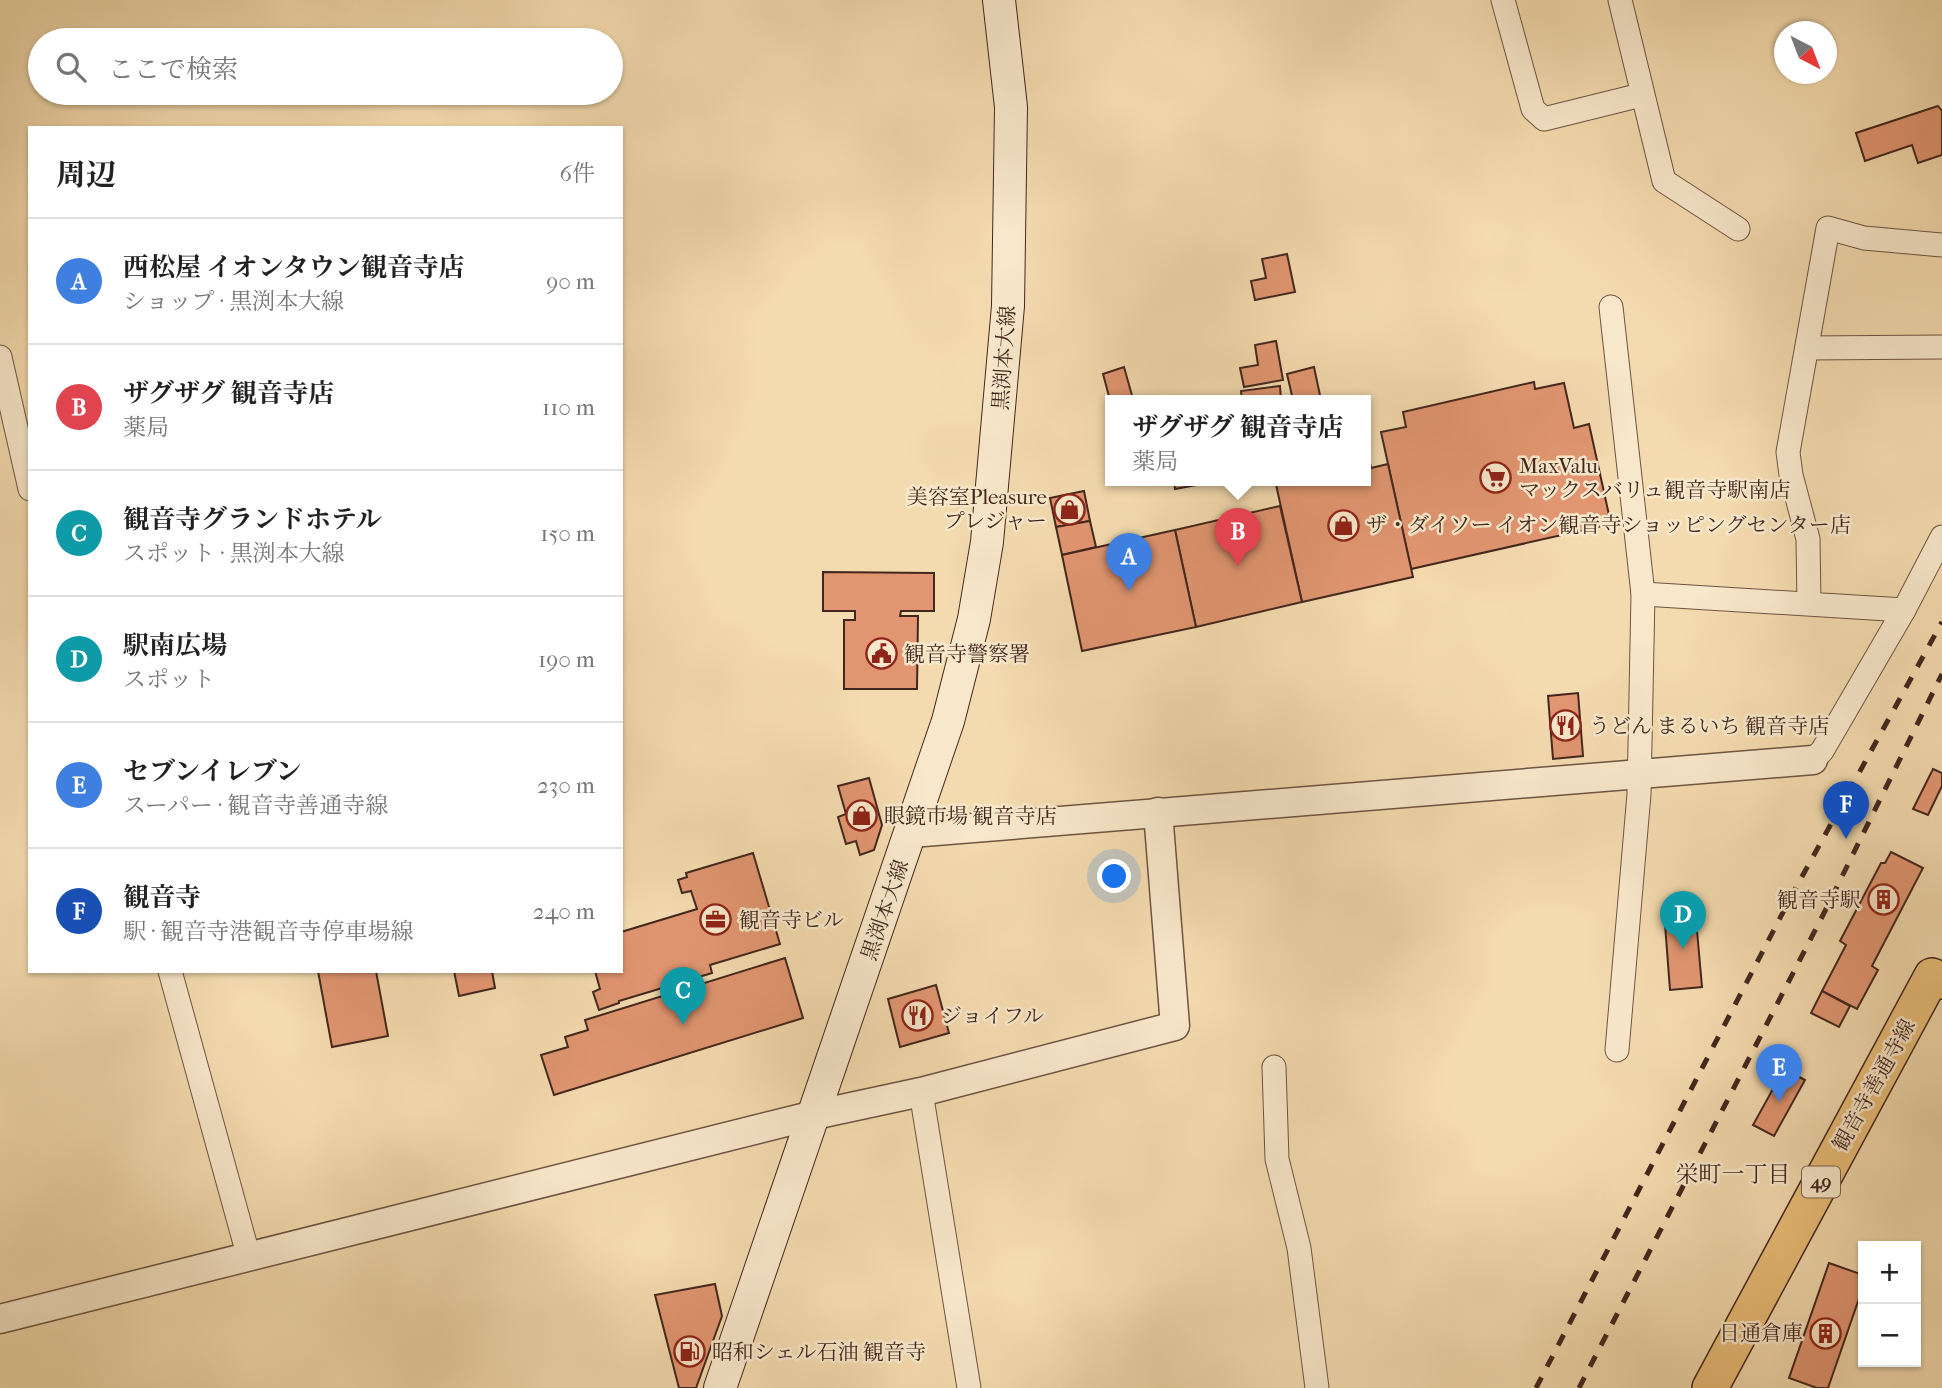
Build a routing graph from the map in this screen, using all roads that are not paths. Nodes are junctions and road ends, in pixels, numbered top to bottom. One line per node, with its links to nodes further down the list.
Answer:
1 (999, 0): 19 (main road, 黒渕本大線)
2 (1503, 0): 4 (street)
3 (1620, 0): 4 (street)
4 (1641, 94): 5 (street)
5 (1738, 229)
6 (1942, 245): 9 (street)
7 (1611, 307): 13 (street)
8 (1942, 347): 9 (street)
9 (1807, 348): 14 (street)
10 (0, 357): 11 (street)
11 (28, 480)
12 (1942, 537): 15 (street)
13 (1643, 594): 14 (street); 17 (street)
14 (1809, 603): 15 (street)
15 (1905, 610): 16 (street)
16 (1812, 760): 17 (street)
17 (1639, 774): 18 (street); 22 (street)
18 (1158, 812): 19 (street); 24 (street)
19 (911, 833): 25 (main road, 黒渕本大線)
20 (1938, 971): 31 (main road, 観音寺善通寺線 / 49)
21 (171, 973): 26 (street)
22 (1617, 1050)
23 (1274, 1067): 30 (street)
24 (921, 1092): 25 (street); 29 (street)
25 (814, 1115): 26 (street); 28 (main road, 黒渕本大線)
26 (249, 1258): 27 (street)
27 (0, 1319)
28 (720, 1388)
29 (969, 1388)
30 (1317, 1388)
31 (1710, 1388)

